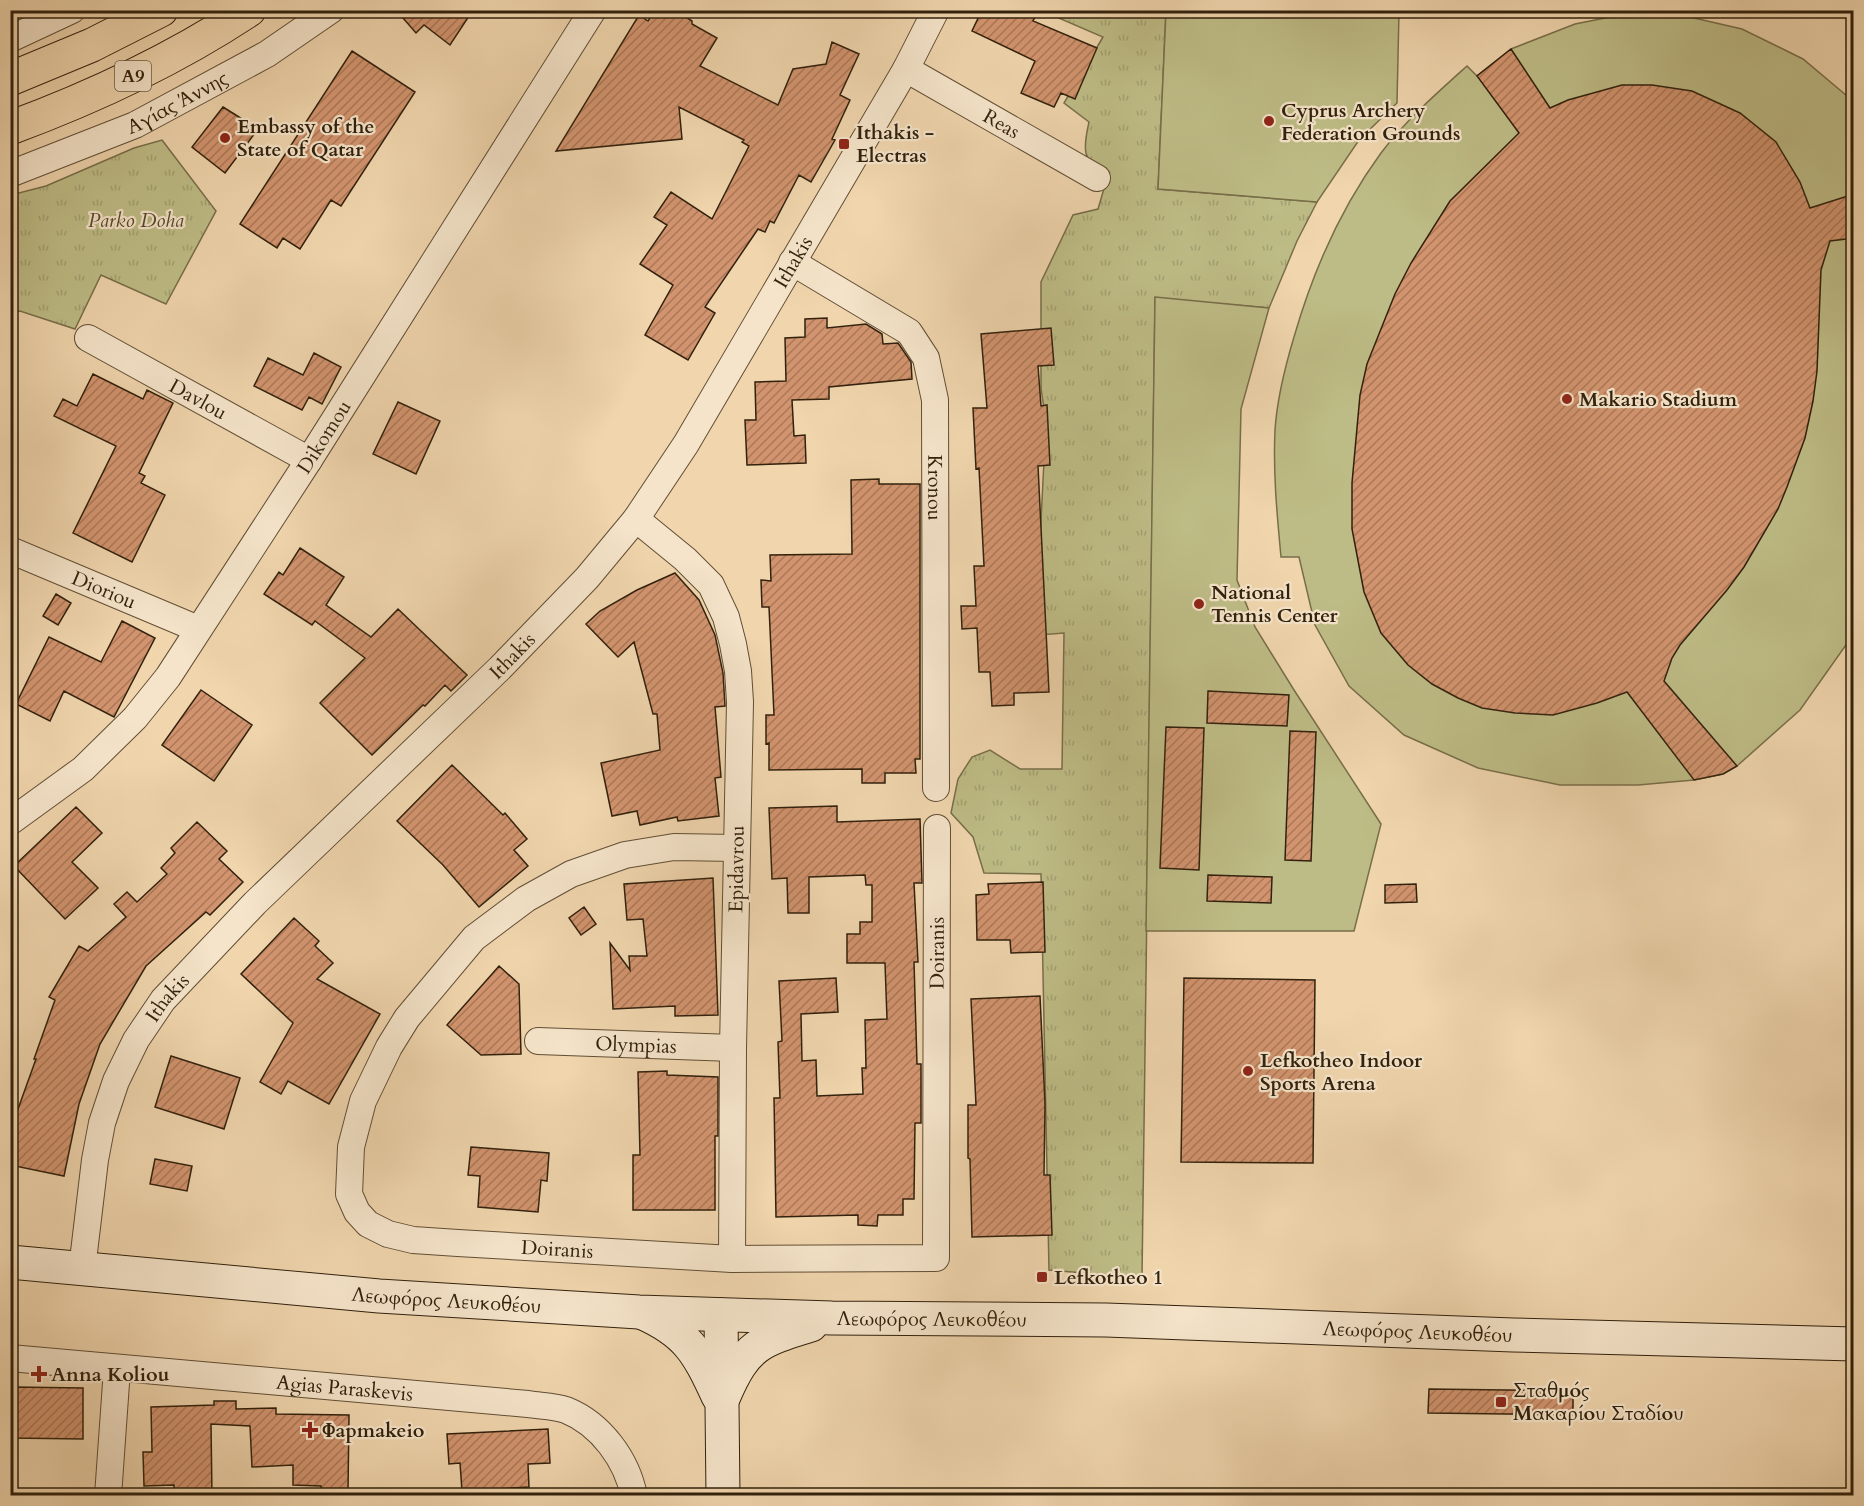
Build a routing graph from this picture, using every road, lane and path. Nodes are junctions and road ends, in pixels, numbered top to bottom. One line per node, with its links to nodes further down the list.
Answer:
1 (72, 10): 7 (street)
2 (160, 10): 9 (highway, A9)
3 (249, 10): 10 (highway, A9)
4 (332, 10): 11 (street, Αγίας Άννης)
5 (593, 10): 15 (street, Dikomou)
6 (936, 10): 8 (street, Ithakis)
7 (10, 39)
8 (906, 69): 12 (street, Reas); 13 (street, Ithakis)
9 (10, 79)
10 (10, 128)
11 (10, 174)
12 (1097, 178)
13 (792, 262): 16 (street, Ithakis); 19 (street, Kronou)
14 (88, 338): 15 (street, Davlou)
15 (309, 460): 18 (street, Dikomou)
16 (636, 519): 22 (street, Epidavrou); 27 (street, Ithakis)
17 (10, 550): 18 (street, Dioriou)
18 (198, 629): 20 (street, Dikomou)
19 (936, 788)
20 (10, 822)
21 (937, 828): 25 (street, Doiranis)
22 (736, 848): 24 (street, Epidavrou); 25 (street, Doiranis)
23 (538, 1041): 24 (street, Olympias)
24 (733, 1048): 25 (street, Epidavrou)
25 (732, 1259)
26 (10, 1262): 27 (main road, Λεωφόρος Λευκοθέου)
27 (82, 1269): 28 (main road, Λεωφόρος Λευκοθέου)
28 (639, 1312): 29 (main road, Λεωφόρος Λευκοθέου); 34 (main road)
29 (721, 1315): 30 (main road, Λεωφόρος Λευκοθέου); 34 (main road)
30 (832, 1318): 31 (main road, Λεωφόρος Λευκοθέου); 34 (main road)
31 (1854, 1344)
32 (10, 1358): 33 (street, Agias Paraskevis)
33 (117, 1369): 35 (street); 36 (street, Agias Paraskevis)
34 (721, 1404): 37 (main road)
35 (108, 1496)
36 (634, 1496)
37 (723, 1496)

